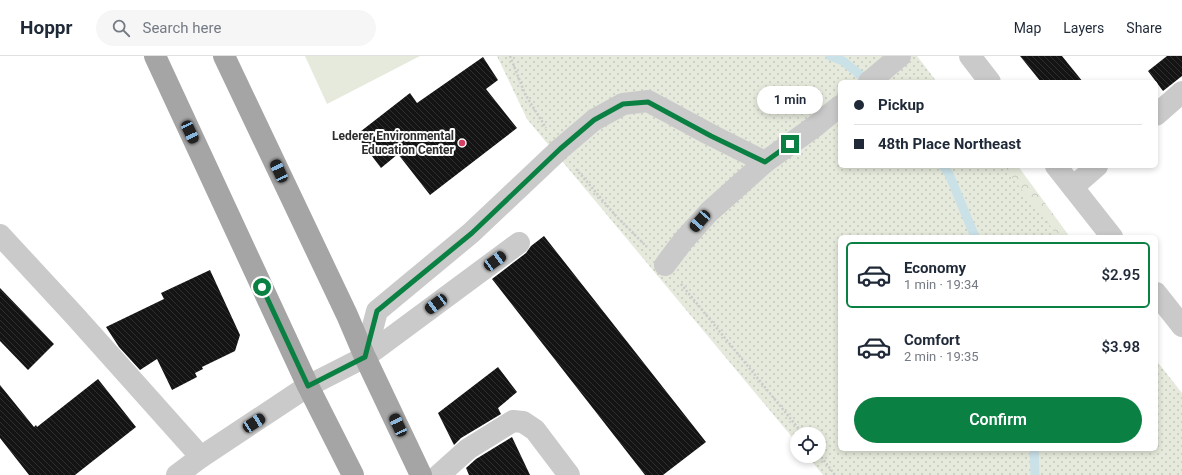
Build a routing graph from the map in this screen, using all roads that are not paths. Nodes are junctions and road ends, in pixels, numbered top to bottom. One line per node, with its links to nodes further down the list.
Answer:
1 (155, 56): 21 (main road)
2 (224, 56): 20 (main road)
3 (900, 56): 5 (street)
4 (970, 56): 6 (street)
5 (871, 80)
6 (988, 80)
7 (1182, 92): 9 (street)
8 (838, 108): 10 (street)
9 (1158, 113)
10 (765, 162): 17 (street); 20 (street)
11 (1058, 168): 13 (street)
12 (1095, 168): 13 (street)
13 (1073, 187): 15 (street)
14 (0, 235): 22 (street)
15 (1110, 235)
16 (518, 243): 20 (street)
17 (665, 265)
18 (1158, 296): 19 (street)
19 (1182, 326)
20 (365, 357): 21 (street); 25 (main road)
21 (308, 386): 22 (street); 24 (main road)
22 (201, 457): 23 (street)
23 (177, 475)
24 (353, 475)
25 (421, 475)
26 (439, 475): 27 (street)
27 (569, 475)

